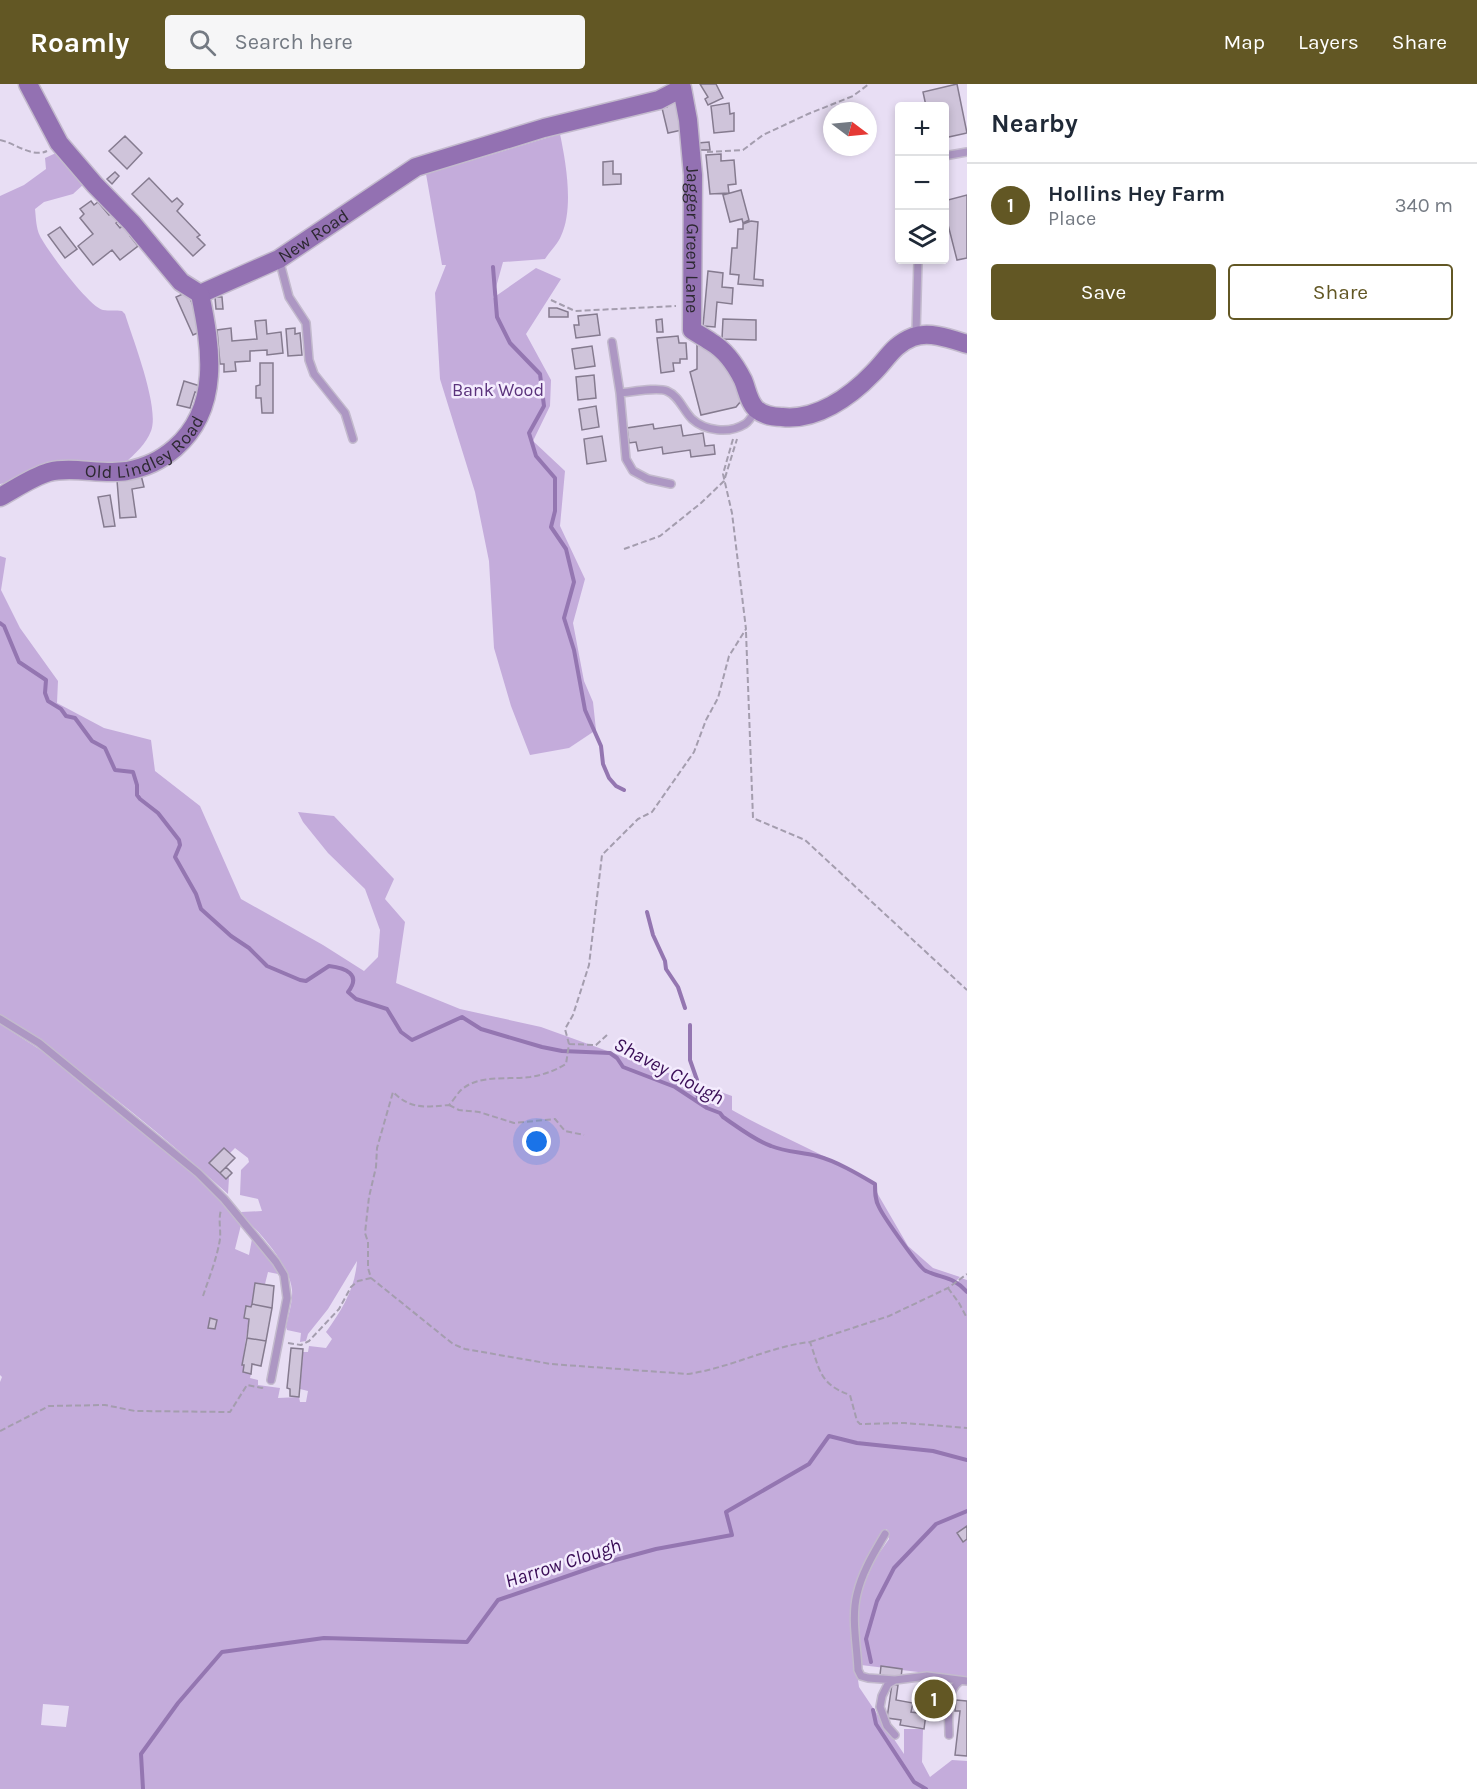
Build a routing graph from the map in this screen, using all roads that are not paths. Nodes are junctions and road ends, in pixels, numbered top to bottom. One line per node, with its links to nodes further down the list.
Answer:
1 (28, 84): 7 (street)
2 (682, 88): 5 (street, New Road); 12 (street, Jagger Green Lane)
3 (967, 152): 4 (lane)
4 (949, 155)
5 (279, 260): 7 (street, New Road); 13 (lane)
6 (918, 264): 8 (lane)
7 (200, 294): 15 (street, Old Lindley Road)
8 (916, 336): 10 (street); 12 (street)
9 (612, 342): 11 (lane)
10 (967, 344)
11 (620, 393): 12 (lane); 14 (lane)
12 (756, 410)
13 (353, 439)
14 (670, 484)
15 (0, 497)
16 (0, 1019): 17 (lane)
17 (271, 1380)
18 (885, 1534): 19 (lane)
19 (895, 1680): 20 (lane); 21 (lane)
20 (963, 1681): 22 (lane)
21 (895, 1735)
22 (949, 1736)

